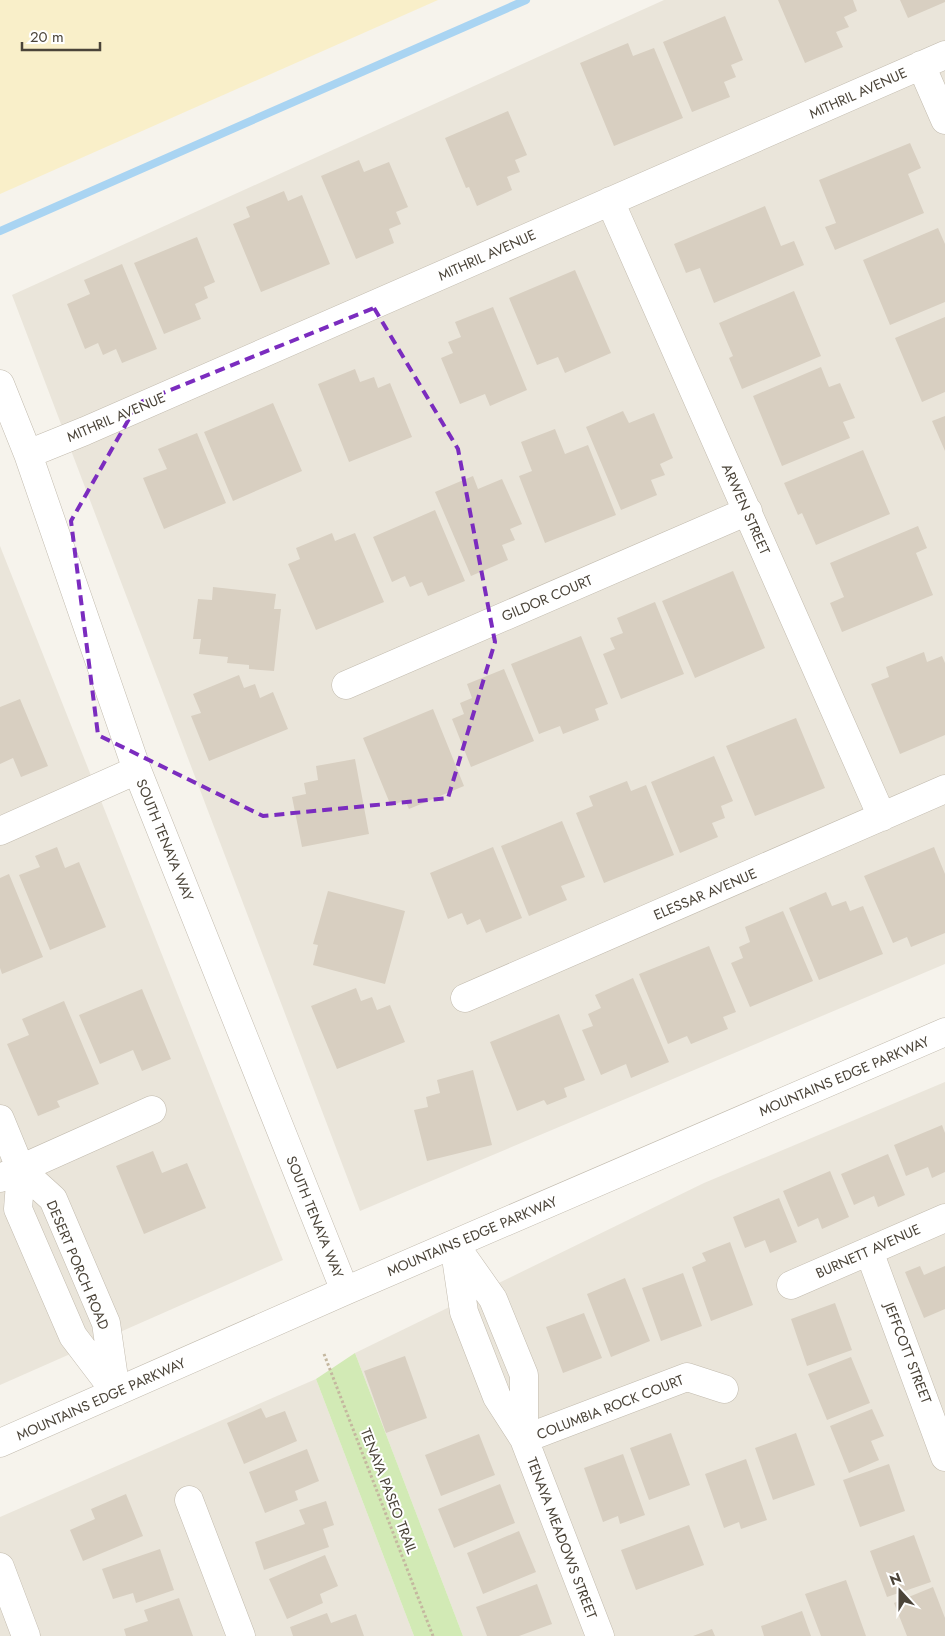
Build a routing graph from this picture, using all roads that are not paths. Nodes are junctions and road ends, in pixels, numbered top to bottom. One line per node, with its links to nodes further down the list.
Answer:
1 (933, 60): 2 (street); 3 (street, MITHRIL AVENUE)
2 (945, 120)
3 (610, 201): 5 (street, MITHRIL AVENUE); 6 (street, ARWEN STREET)
4 (0, 384): 5 (street, SOUTH TENAYA WAY)
5 (28, 454): 8 (street, SOUTH TENAYA WAY)
6 (748, 512): 7 (street, GILDOR COURT); 10 (street, ARWEN STREET)
7 (346, 685)
8 (137, 770): 11 (street); 21 (street, SOUTH TENAYA WAY)
9 (945, 790): 10 (street, ELESSAR AVENUE)
10 (882, 817): 12 (street, ELESSAR AVENUE)
11 (0, 831)
12 (465, 998)
13 (945, 1032): 18 (street, MOUNTAINS EDGE PARKWAY)
14 (152, 1110): 16 (street)
15 (0, 1119): 16 (street, DESERT PORCH ROAD)
16 (11, 1174): 25 (street, DESERT PORCH ROAD); 25 (street, DESERT PORCH ROAD)
17 (945, 1218): 19 (street, BURNETT AVENUE)
18 (454, 1244): 21 (street, MOUNTAINS EDGE PARKWAY); 22 (street, TENAYA MEADOWS STREET); 23 (street, TENAYA MEADOWS STREET)
19 (869, 1251): 20 (street, BURNETT AVENUE); 28 (street, JEFFCOTT STREET)
20 (791, 1285)
21 (345, 1291): 25 (street, MOUNTAINS EDGE PARKWAY)
22 (511, 1344): 23 (street); 26 (street, TENAYA MEADOWS STREET)
23 (482, 1356): 26 (street, TENAYA MEADOWS STREET)
24 (724, 1390): 26 (street, COLUMBIA ROCK COURT)
25 (116, 1392): 27 (street, MOUNTAINS EDGE PARKWAY)
26 (524, 1439): 33 (street, TENAYA MEADOWS STREET)
27 (0, 1443)
28 (944, 1454)
29 (189, 1500): 32 (street)
30 (0, 1567): 31 (street)
31 (26, 1636)
32 (241, 1636)
33 (600, 1636)

